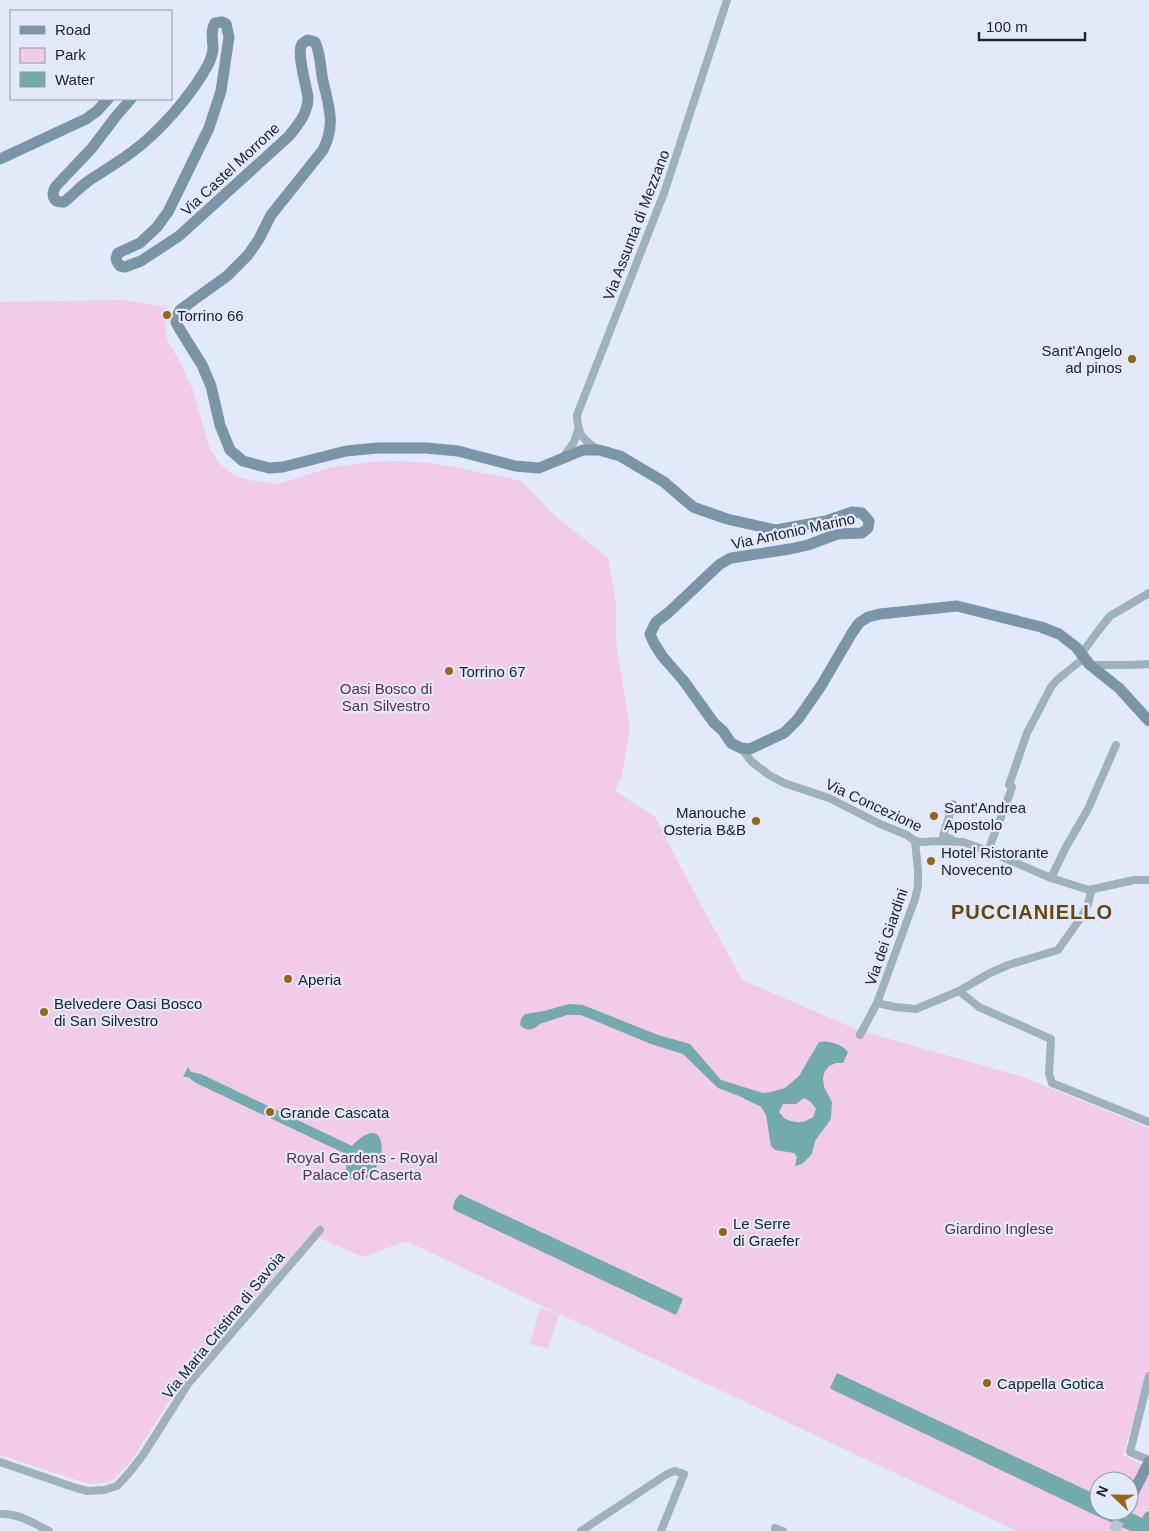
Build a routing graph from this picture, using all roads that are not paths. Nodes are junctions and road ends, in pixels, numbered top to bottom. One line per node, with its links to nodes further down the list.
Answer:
1 (727, 0): 5 (street, Via Assunta di Mezzano)
2 (107, 100): 4 (street)
3 (130, 100): 7 (street, Via Castel Morrone)
4 (0, 159)
5 (578, 430): 6 (street); 7 (street)
6 (599, 450): 7 (street, Via Antonio Marino); 13 (street, Via Antonio Marino)
7 (560, 460)
8 (1149, 592): 9 (street)
9 (1085, 659): 10 (street); 11 (street); 13 (street); 17 (street)
10 (1149, 664)
11 (1149, 721)
12 (1116, 744): 18 (street)
13 (741, 748): 16 (street, Via Concezione)
14 (953, 804): 15 (street)
15 (956, 840): 16 (street, Via Concezione); 17 (street, Via Concezione)
16 (915, 841): 22 (street, Via dei Giardini)
17 (988, 850): 18 (street, Via Concezione)
18 (1052, 878): 20 (street, Via Concezione)
19 (1149, 880): 20 (street, Via Concezione)
20 (1092, 889): 21 (street, Via dei Giardini)
21 (959, 991): 22 (street, Via dei Giardini); 24 (street)
22 (877, 1003): 23 (street)
23 (860, 1035)
24 (1149, 1122)
25 (320, 1230): 28 (street, Via Maria Cristina di Savoia)
26 (1149, 1376): 27 (street)
27 (1149, 1461): 29 (street)
28 (0, 1462)
29 (1139, 1482)
30 (0, 1514): 31 (street)
31 (49, 1531)
32 (581, 1531): 33 (street)
33 (661, 1531)

